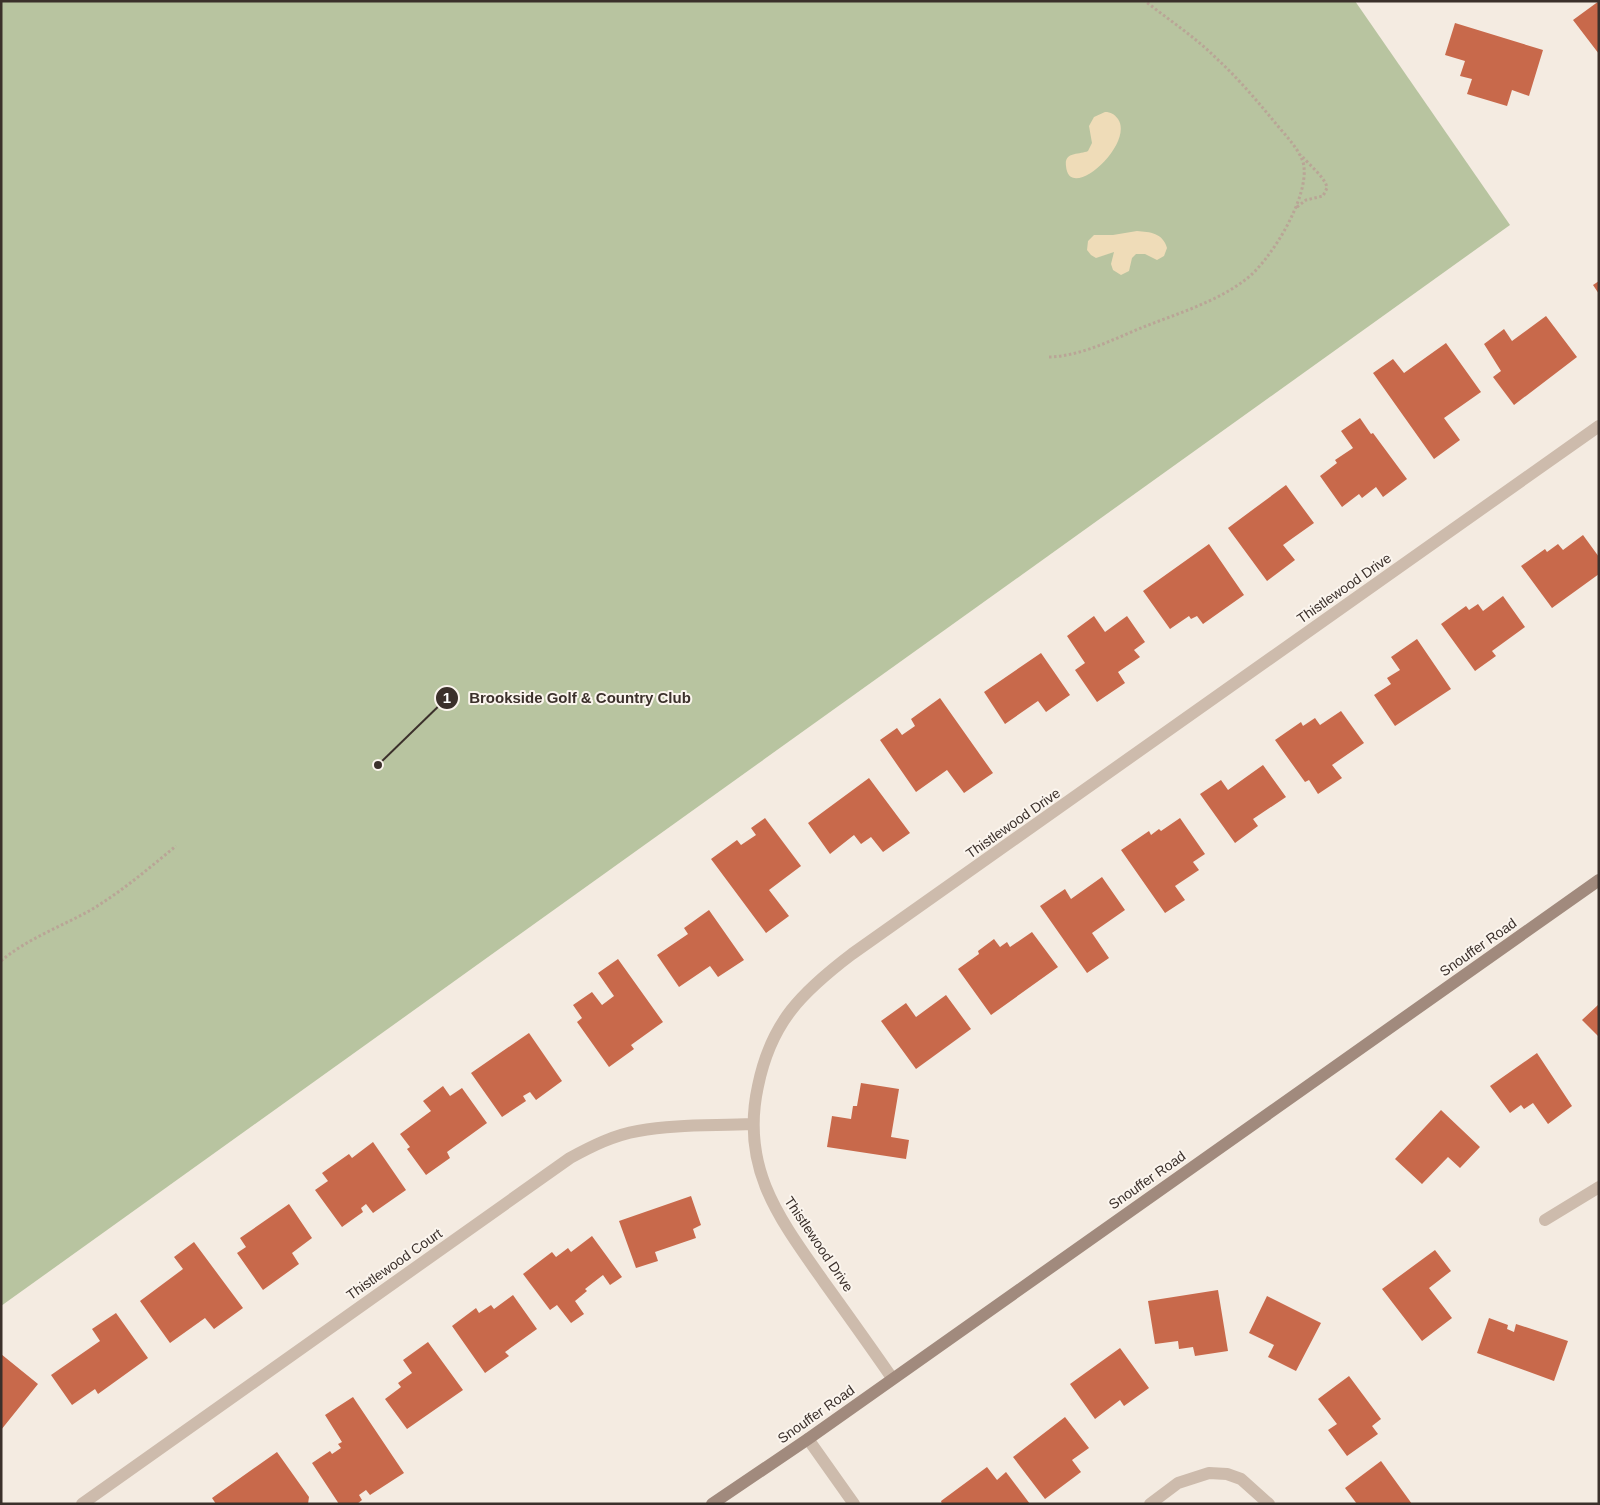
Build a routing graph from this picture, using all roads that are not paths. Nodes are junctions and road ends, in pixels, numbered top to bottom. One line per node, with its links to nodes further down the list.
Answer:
1 (1599, 426): 3 (street, Thistlewood Drive)
2 (1599, 880): 6 (main road, Snouffer Road)
3 (752, 1124): 6 (street, Thistlewood Drive); 8 (street, Thistlewood Court)
4 (1599, 1187): 5 (street)
5 (1545, 1220)
6 (892, 1378): 7 (main road, Snouffer Road)
7 (808, 1439): 9 (main road, Snouffer Road); 10 (street)
8 (82, 1504)
9 (712, 1504)
10 (854, 1504)
11 (1150, 1504): 12 (street)
12 (1269, 1504)

